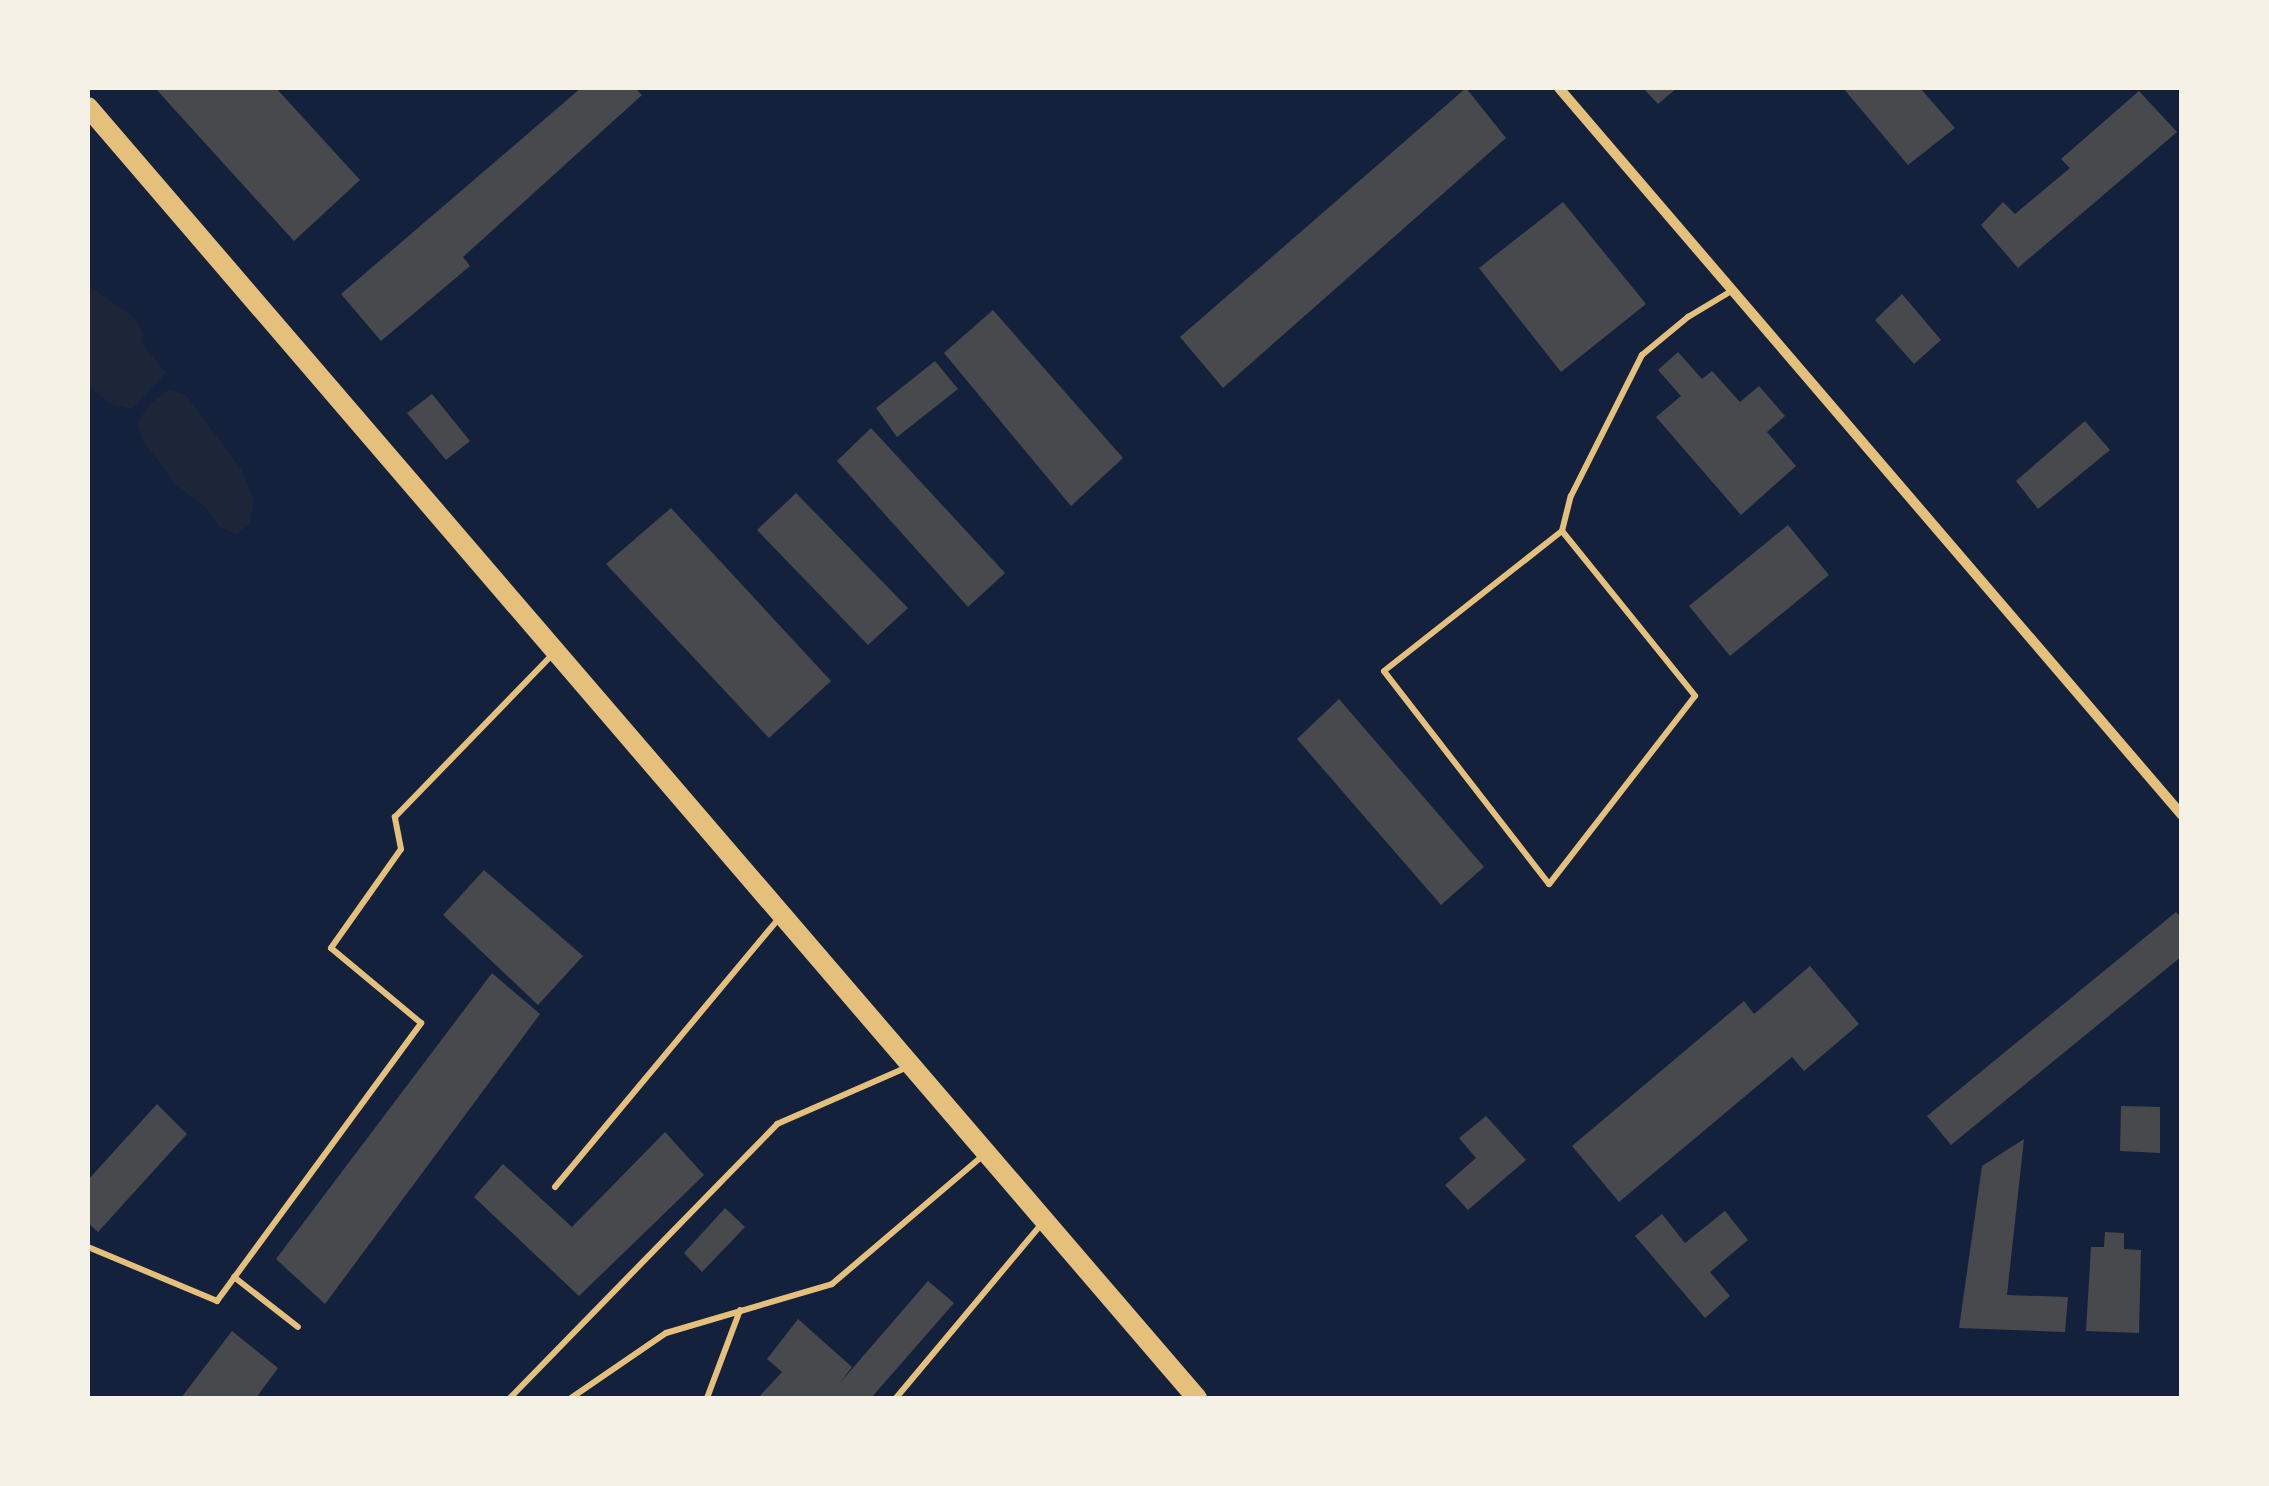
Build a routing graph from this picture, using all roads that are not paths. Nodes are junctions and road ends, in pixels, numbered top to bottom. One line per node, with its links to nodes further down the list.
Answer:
1 (1559, 88): 3 (street)
2 (88, 107): 5 (main road)
3 (1733, 290): 4 (lane); 6 (street)
4 (1562, 531): 4 (lane)
5 (555, 652): 7 (main road); 13 (lane)
6 (2182, 815)
7 (782, 916): 8 (main road); 10 (lane)
8 (911, 1066): 9 (main road); 16 (lane)
9 (986, 1153): 11 (main road); 14 (lane)
10 (555, 1188)
11 (1044, 1220): 19 (lane); 20 (main road)
12 (88, 1248): 13 (lane)
13 (234, 1277): 15 (lane)
14 (741, 1309): 17 (lane); 18 (lane)
15 (298, 1327)
16 (510, 1398)
17 (571, 1398)
18 (707, 1398)
19 (896, 1398)
20 (1196, 1398)

